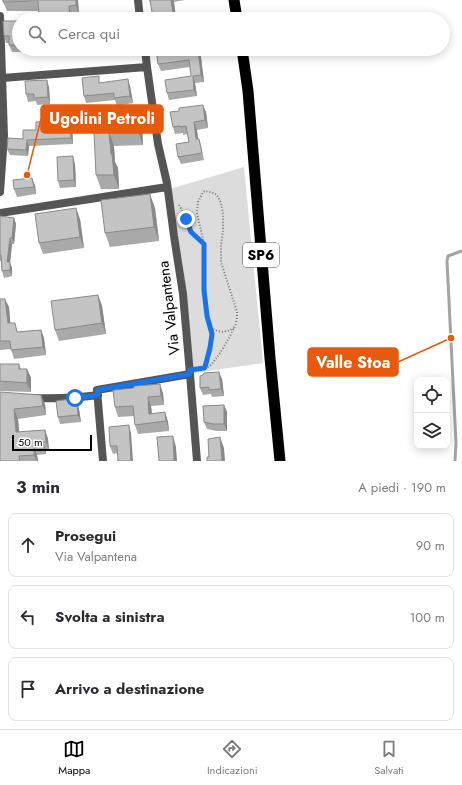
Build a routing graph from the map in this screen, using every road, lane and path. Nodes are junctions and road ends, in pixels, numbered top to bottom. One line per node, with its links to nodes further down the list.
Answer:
1 (138, 0): 3 (street)
2 (234, 0): 4 (highway)
3 (139, 12)
4 (236, 12)
5 (0, 16): 9 (street)
6 (146, 56): 8 (street, Via Valpantena)
7 (243, 56): 23 (highway, SP6)
8 (148, 66): 9 (street); 10 (street, Via Valpantena)
9 (2, 78): 11 (street)
10 (167, 188): 12 (street, Via Valpantena); 13 (street)
11 (0, 192)
12 (169, 201): 14 (path); 18 (street, Via Valpantena)
13 (0, 213)
14 (204, 244): 15 (path); 16 (path)
15 (210, 326): 16 (path); 17 (path)
16 (235, 327): 17 (path)
17 (204, 368): 18 (path)
18 (190, 372): 19 (street, Via Valpantena); 22 (street)
19 (98, 395): 20 (street, Via Valpantena); 21 (street)
20 (23, 397)
21 (103, 461)
22 (197, 461)
23 (280, 461)

